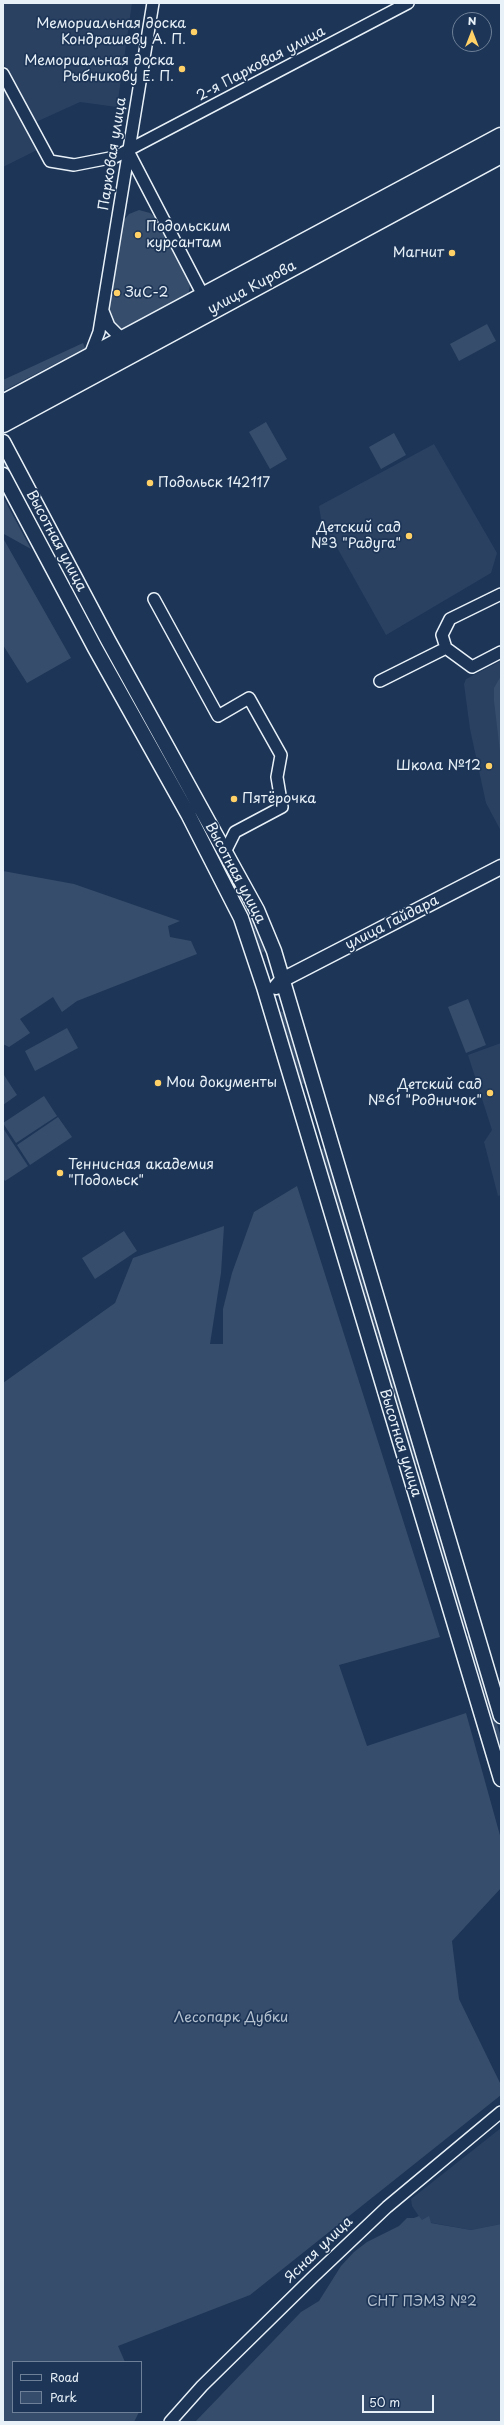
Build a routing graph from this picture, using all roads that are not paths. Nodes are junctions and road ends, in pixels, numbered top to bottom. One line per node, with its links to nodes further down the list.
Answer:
1 (153, 3): 5 (street, Парковая улица)
2 (408, 3): 5 (street, 2-я Парковая улица)
3 (3, 74): 5 (street, 2-я Парковая улица)
4 (501, 137): 7 (main road, улица Кирова)
5 (128, 150): 7 (street); 8 (street, Парковая улица)
6 (501, 154): 7 (main road, улица Кирова)
7 (207, 304): 9 (main road, улица Кирова); 10 (main road, улица Кирова)
8 (102, 311): 9 (street); 11 (street, Парковая улица)
9 (123, 340): 10 (street); 11 (main road, улица Кирова)
10 (148, 345): 13 (main road, улица Кирова)
11 (89, 358): 12 (main road, улица Кирова)
12 (3, 404)
13 (3, 422)
14 (3, 442): 18 (street, Высотная улица)
15 (3, 475): 19 (street, Высотная улица)
16 (501, 594): 20 (street)
17 (154, 599): 25 (street)
18 (108, 640): 19 (street); 23 (street, Высотная улица)
19 (95, 648): 24 (street, Высотная улица)
20 (446, 648): 21 (street); 22 (street)
21 (501, 652)
22 (380, 681)
23 (202, 811): 24 (street, Высотная улица); 25 (street, Высотная улица)
24 (189, 818): 27 (street, Высотная улица)
25 (225, 852): 28 (street, Высотная улица)
26 (501, 867): 28 (street, улица Гайдара)
27 (258, 966): 28 (street, Высотная улица); 29 (street, Высотная улица)
28 (282, 980): 29 (street); 30 (street, Высотная улица)
29 (270, 1007): 31 (street, Высотная улица)
30 (317, 1100): 31 (street); 32 (street, Высотная улица)
31 (300, 1106): 33 (street, Высотная улица)
32 (501, 1716)
33 (501, 1779)
34 (501, 2112): 35 (street, Ясная улица)
35 (170, 2422)

